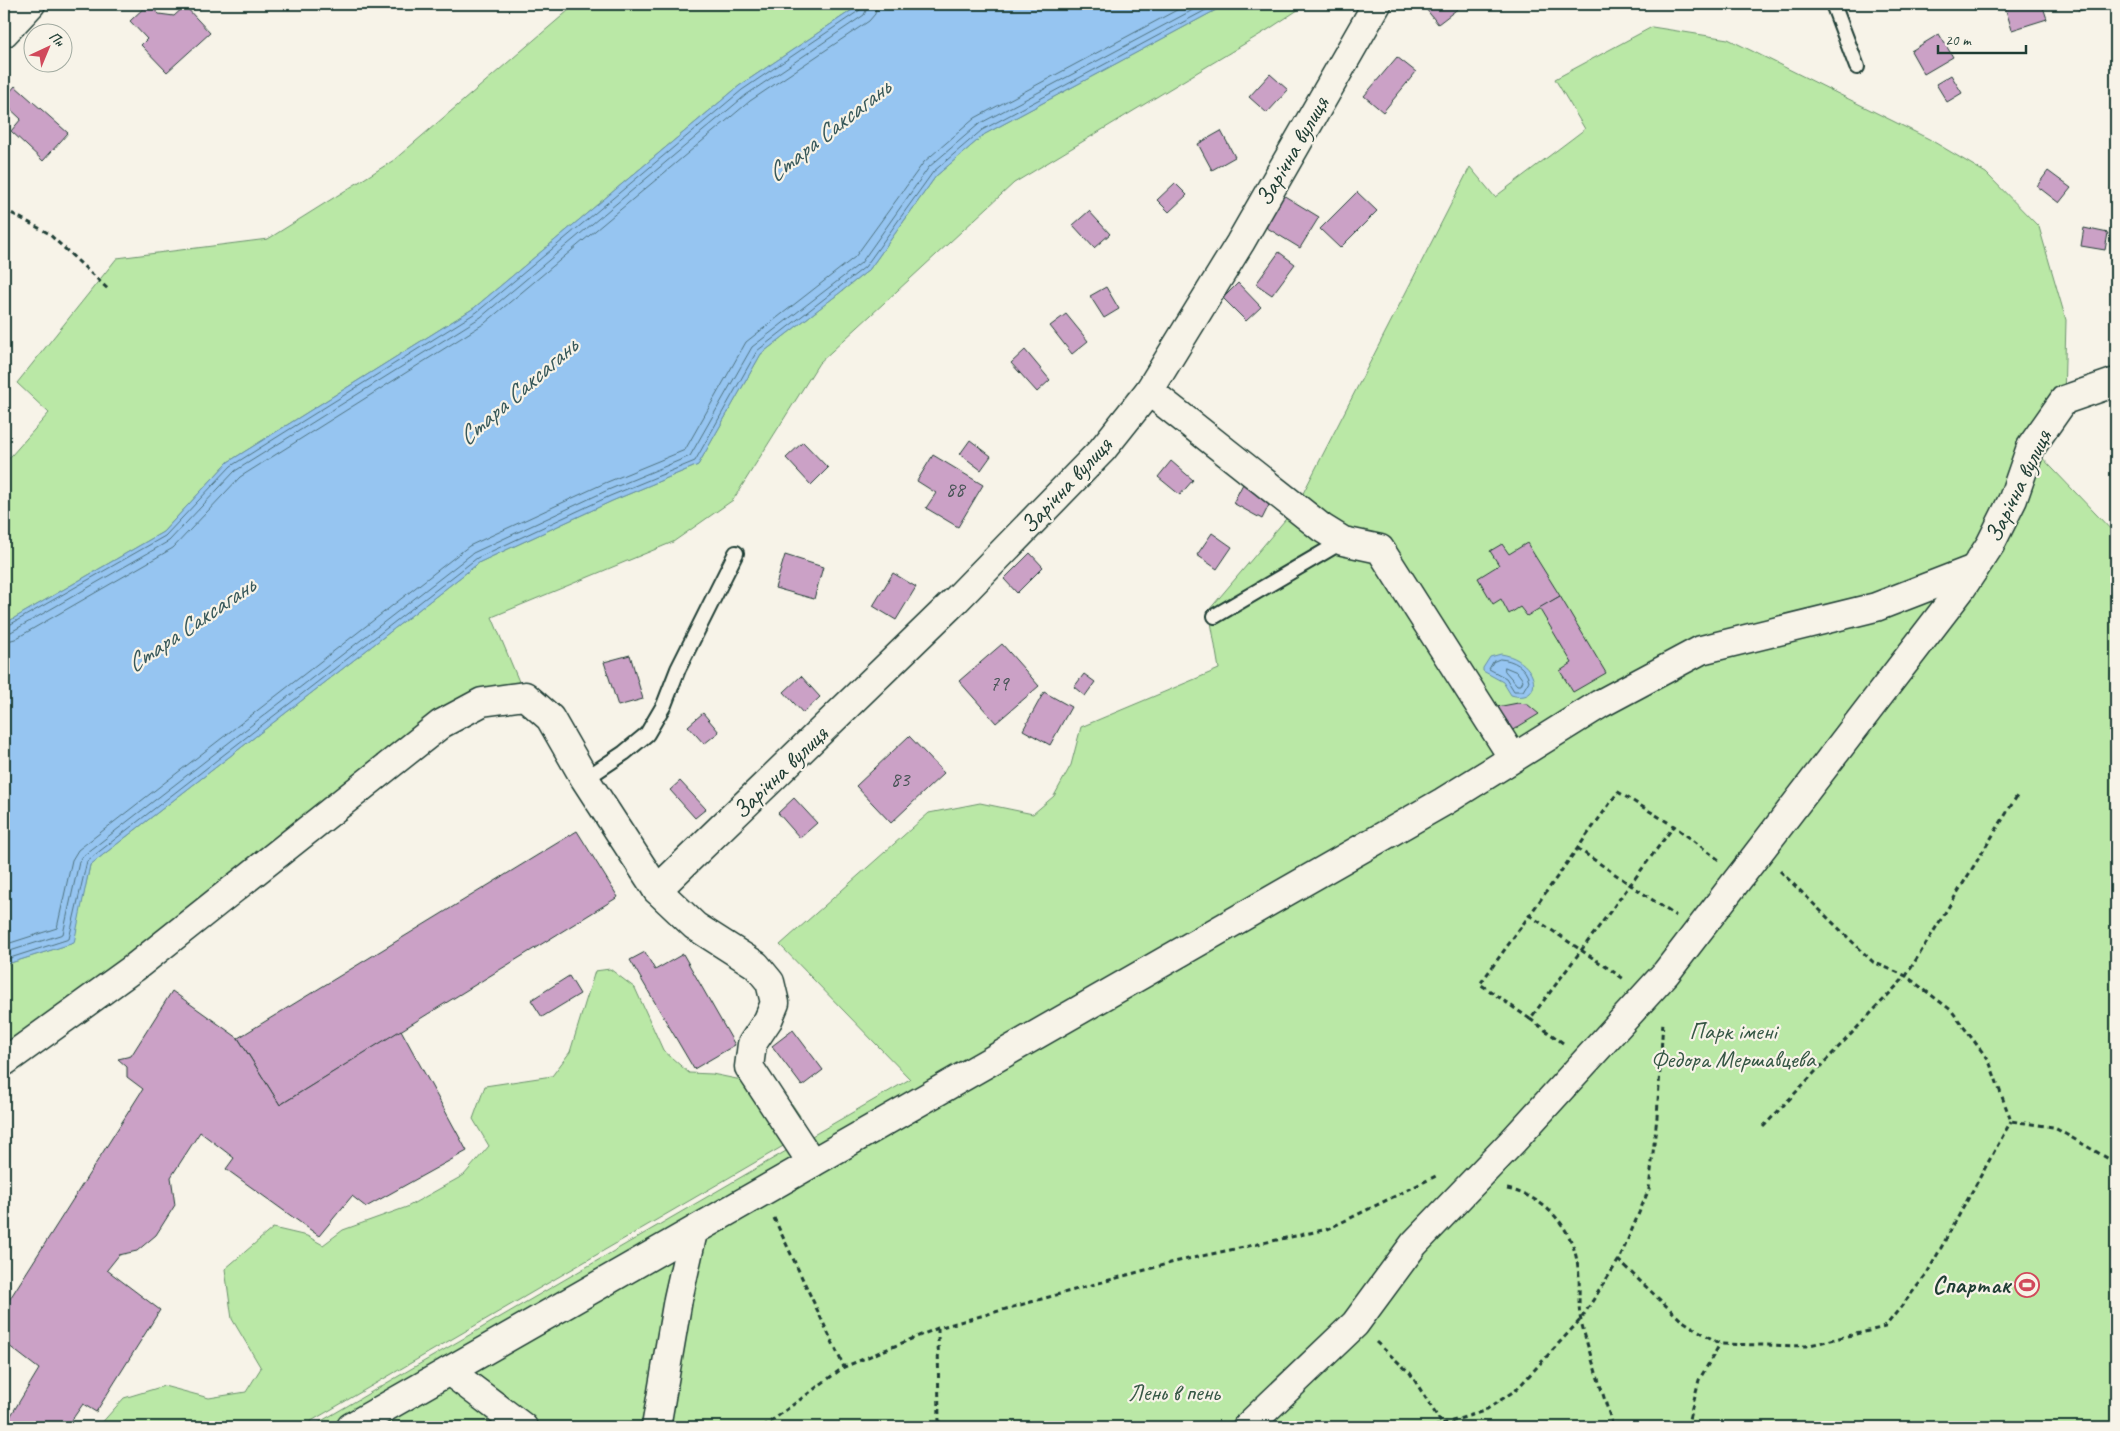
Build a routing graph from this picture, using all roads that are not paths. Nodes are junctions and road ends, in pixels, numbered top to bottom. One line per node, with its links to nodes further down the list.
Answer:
1 (31, 4): 4 (street)
2 (1378, 4): 7 (street, Зарічна вулиця)
3 (1833, 4): 5 (lane)
4 (4, 33)
5 (1857, 67)
6 (2116, 382): 10 (street, Зарічна вулиця)
7 (1149, 390): 8 (street); 14 (street, Зарічна вулиця)
8 (1343, 541): 11 (lane); 12 (street)
9 (736, 553): 13 (lane)
10 (1974, 568): 12 (street); 22 (street, Зарічна вулиця)
11 (1215, 616)
12 (1512, 758): 16 (street)
13 (585, 779): 14 (street); 15 (street)
14 (657, 890): 16 (street)
15 (4, 1062)
16 (812, 1163): 17 (street)
17 (693, 1232): 18 (street); 21 (street)
18 (450, 1371): 19 (street); 20 (street)
19 (351, 1427)
20 (522, 1427)
21 (656, 1427)
22 (1247, 1427)

